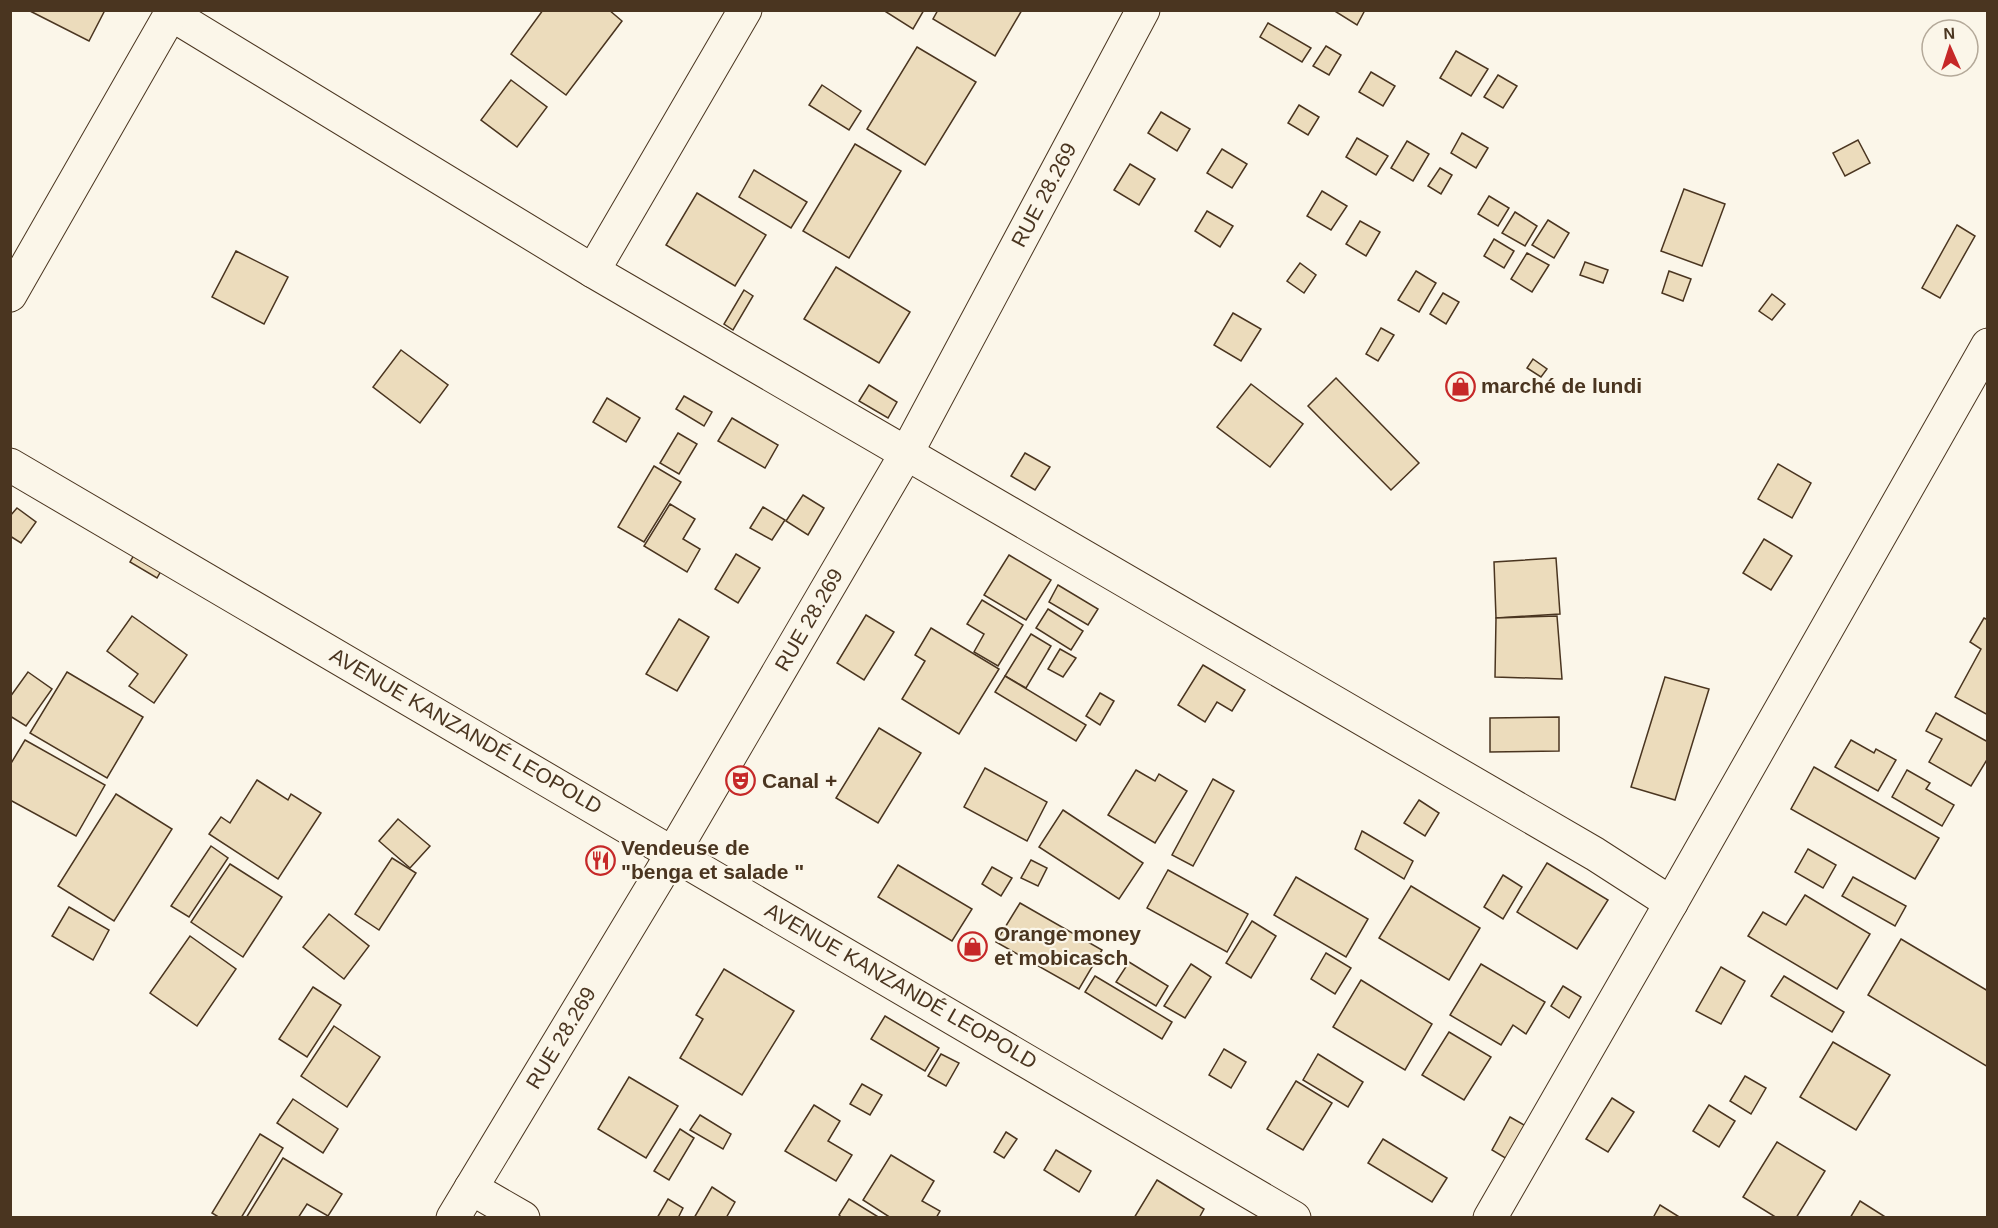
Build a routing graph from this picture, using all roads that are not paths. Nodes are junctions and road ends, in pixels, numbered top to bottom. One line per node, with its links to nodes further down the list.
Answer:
1 (745, 10): 4 (street)
2 (1143, 10): 7 (street, RUE 28.269)
3 (172, 12): 4 (street); 5 (street)
4 (593, 271): 7 (street)
5 (10, 295)
6 (1988, 345): 10 (street)
7 (906, 454): 9 (street, RUE 28.269); 10 (street)
8 (10, 465): 9 (street, AVENUE KANZANDÉ LEOPOLD)
9 (673, 853): 11 (street, RUE 28.269); 14 (street, AVENUE KANZANDÉ LEOPOLD)
10 (1671, 903): 15 (street)
11 (471, 1188): 12 (street, RUE 28.269); 13 (street)
12 (453, 1218)
13 (524, 1218)
14 (1294, 1218)
15 (1490, 1218)

